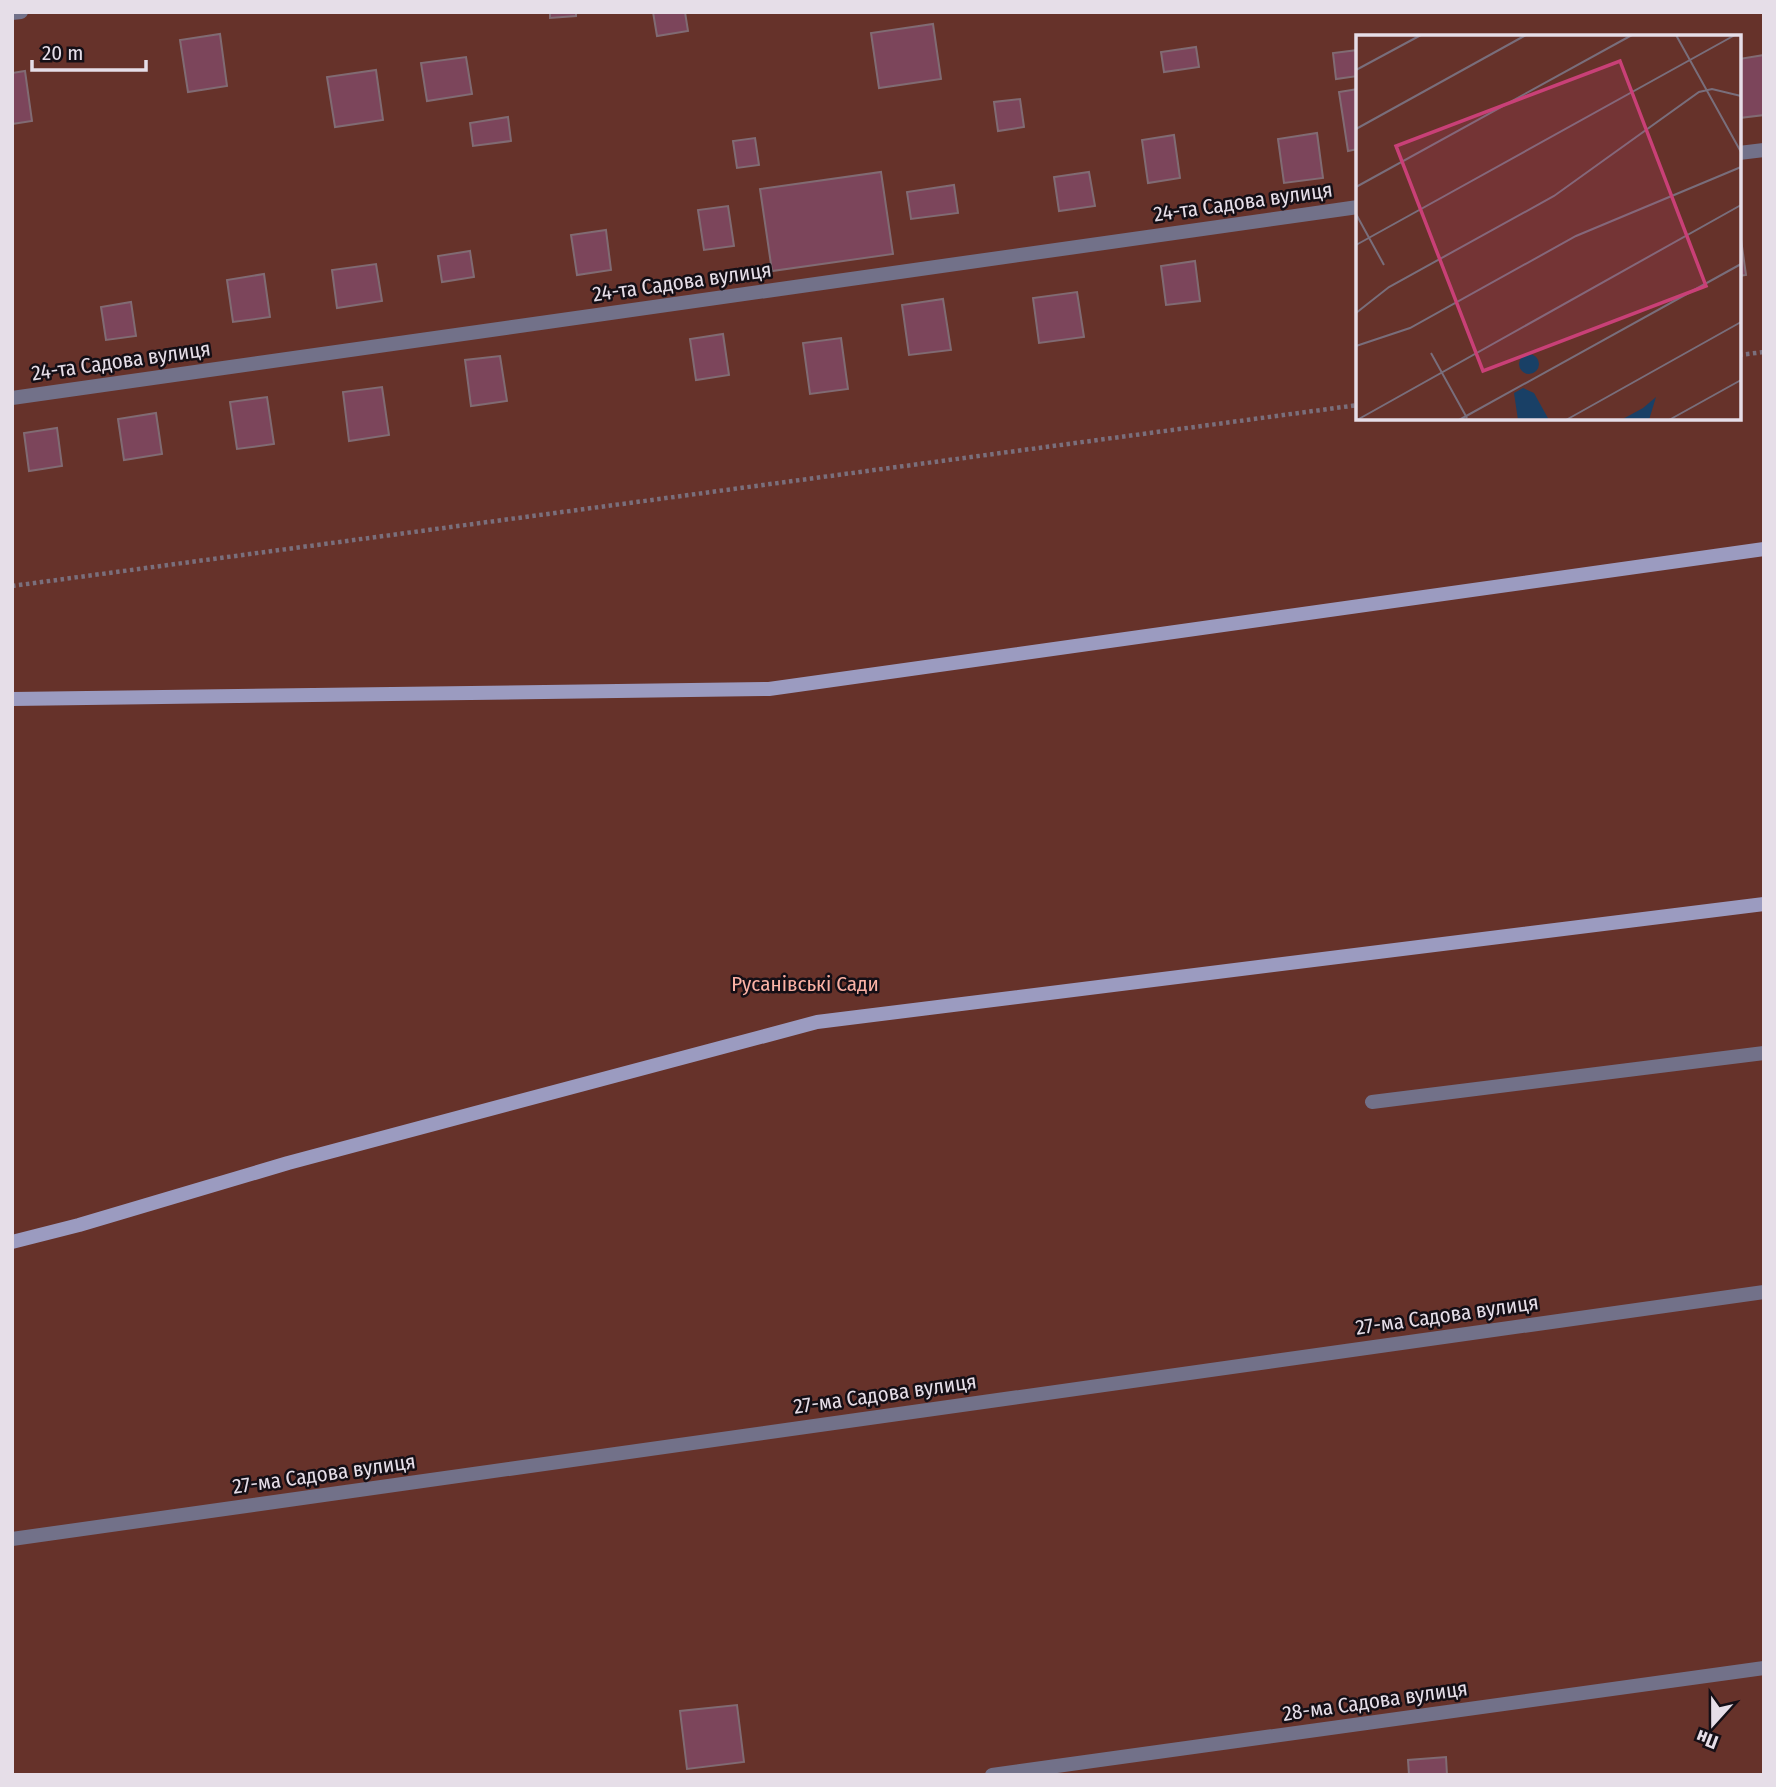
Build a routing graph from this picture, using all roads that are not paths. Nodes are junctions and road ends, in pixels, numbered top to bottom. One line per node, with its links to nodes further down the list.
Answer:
1 (21, 12): 2 (street)
2 (12, 13)
3 (1764, 150): 4 (street)
4 (1741, 153)
5 (1356, 207): 6 (street, 24-та Садова вулиця)
6 (12, 398)
7 (1764, 549): 8 (main road)
8 (12, 699)
9 (1764, 904): 12 (main road)
10 (1764, 1053): 11 (street)
11 (1372, 1102)
12 (12, 1242)
13 (1764, 1292): 14 (street, 27-ма Садова вулиця)
14 (12, 1539)
15 (1764, 1668): 16 (street, 28-ма Садова вулиця)
16 (992, 1775)

